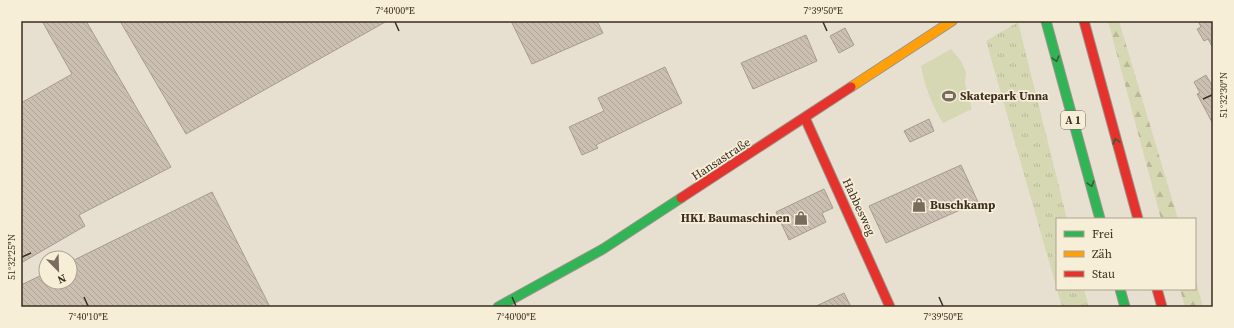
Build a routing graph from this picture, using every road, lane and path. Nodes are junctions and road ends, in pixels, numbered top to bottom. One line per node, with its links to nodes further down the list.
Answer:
1 (952, 21): 4 (main road, Hansastraße)
2 (1046, 21): 5 (main road, A 1, one-way to 5)
3 (1084, 21): 6 (main road, one-way to 3)
4 (805, 118): 9 (main road, Hansastraße); 10 (main road, Habbesweg)
5 (1100, 218)
6 (1138, 218)
7 (1120, 290): 11 (main road)
8 (1157, 290): 12 (main road)
9 (498, 307)
10 (890, 307)
11 (1125, 307)
12 (1162, 307)

